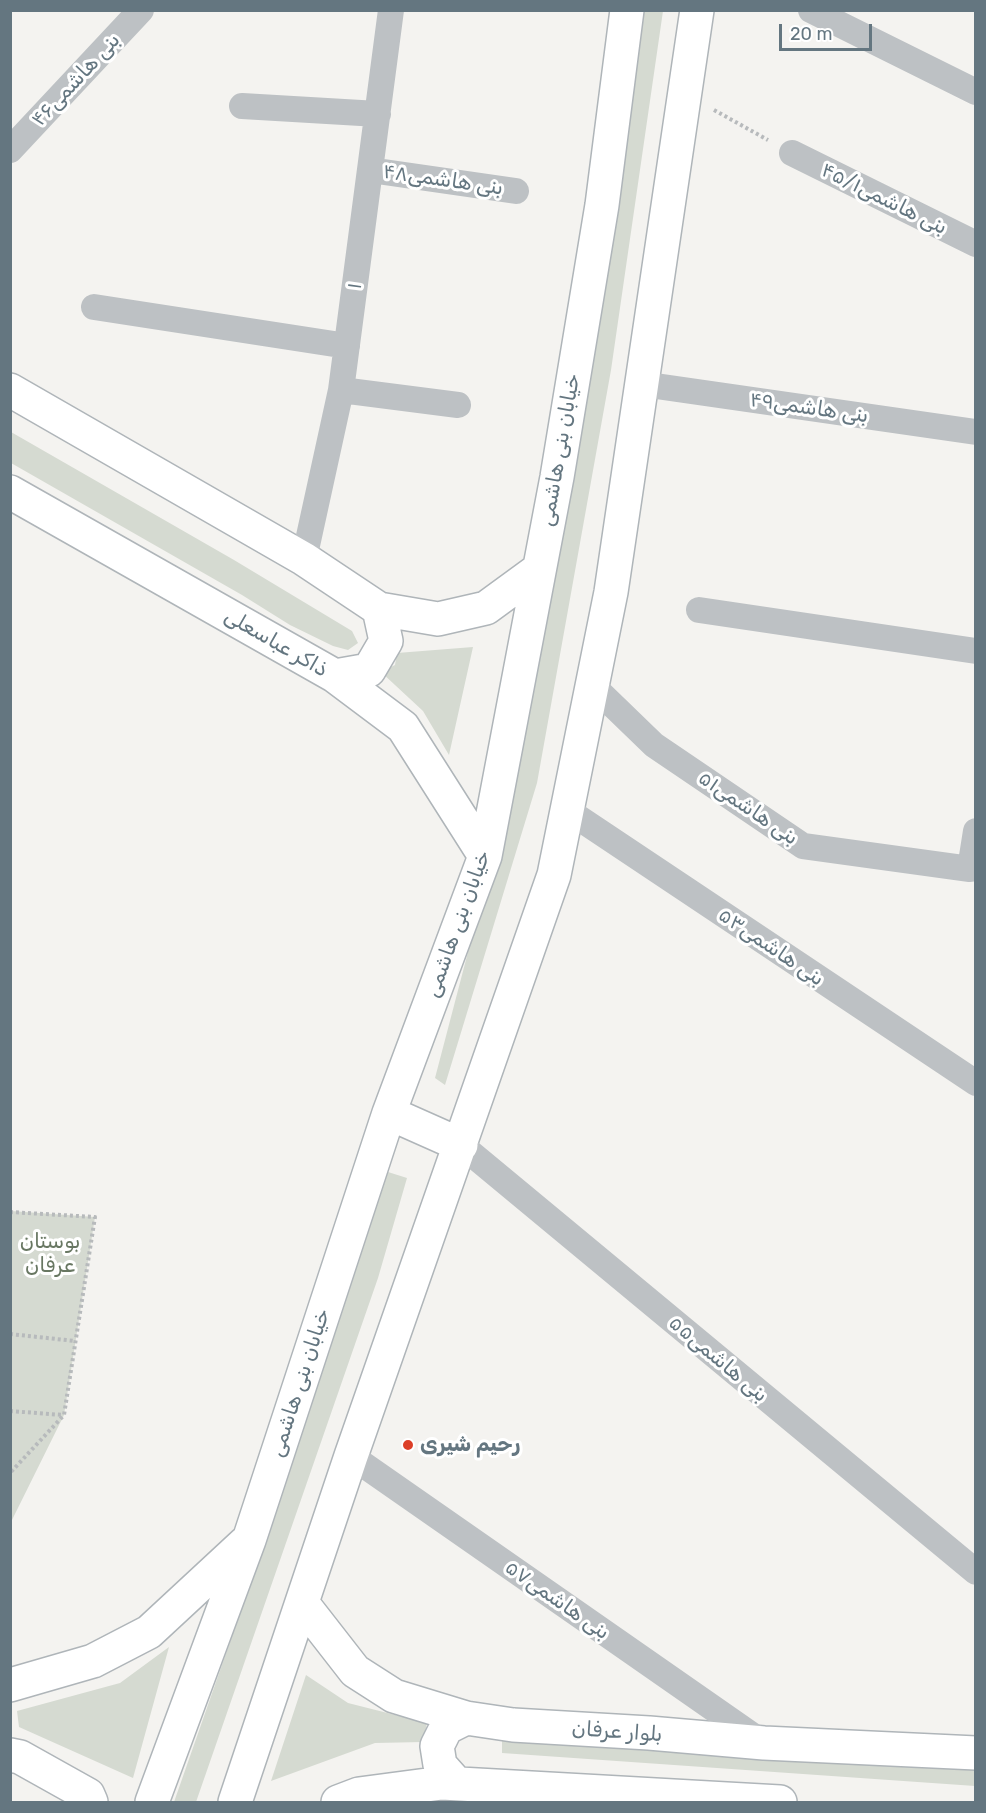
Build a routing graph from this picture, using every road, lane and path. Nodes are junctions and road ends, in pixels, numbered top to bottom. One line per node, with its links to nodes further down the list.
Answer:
1 (391, 10): 9 (street, ۱)
2 (627, 10): 24 (main road, خیابان بنی هاشمی)
3 (697, 10): 7 (main road)
4 (811, 10): 6 (street)
5 (134, 13): 10 (street, بنی هاشمی۴۶)
6 (975, 92)
7 (685, 94): 11 (path); 17 (main road)
8 (242, 106): 9 (street)
9 (378, 114): 12 (street, ۱)
10 (10, 150)
11 (792, 153): 14 (street, ۴۵/۱بنی هاشمی)
12 (370, 170): 13 (street, ۴۸بنی هاشمی); 16 (street, ۱)
13 (516, 191)
14 (975, 244)
15 (94, 307): 16 (street)
16 (347, 346): 19 (street, ۱)
17 (642, 384): 21 (street, بنی هاشمی۴۹); 29 (main road)
18 (10, 390): 23 (main road)
19 (341, 390): 20 (street); 23 (street, ۱)
20 (458, 405)
21 (975, 432)
22 (10, 492): 28 (main road, ذاکر عباسعلی)
23 (304, 559): 25 (main road)
24 (538, 570): 25 (main road); 32 (main road, خیابان بنی هاشمی)
25 (379, 609): 28 (main road)
26 (699, 609): 27 (street)
27 (975, 651)
28 (335, 676): 32 (main road, ذاکر عباسعلی)
29 (592, 685): 30 (main road); 31 (street, بنی هاشمی۵۱)
30 (567, 810): 33 (street, بنی هاشمی۵۳); 35 (main road)
31 (975, 831)
32 (485, 856): 34 (main road, خیابان بنی هاشمی)
33 (975, 1083)
34 (389, 1113): 35 (main road); 43 (main road, خیابان بنی هاشمی)
35 (460, 1145): 41 (main road); 44 (street, بنی هاشمی۵۵)
36 (10, 1212): 38 (path)
37 (10, 1334): 38 (path)
38 (75, 1341): 40 (path)
39 (10, 1411): 40 (path)
40 (64, 1415): 42 (path)
41 (351, 1456): 45 (main road); 48 (street, بنی هاشمی۵۷)
42 (10, 1473)
43 (249, 1540): 46 (main road); 53 (main road, خیابان بنی هاشمی)
44 (975, 1572)
45 (302, 1603): 47 (main road, بلوار عرفان); 54 (main road)
46 (10, 1685)
47 (466, 1718): 48 (main road, بلوار عرفان); 51 (main road)
48 (764, 1743): 49 (main road, بلوار عرفان)
49 (975, 1753)
50 (10, 1755): 52 (main road)
51 (457, 1784): 55 (main road); 56 (main road)
52 (91, 1803)
53 (152, 1803)
54 (235, 1803)
55 (338, 1803)
56 (780, 1803)

